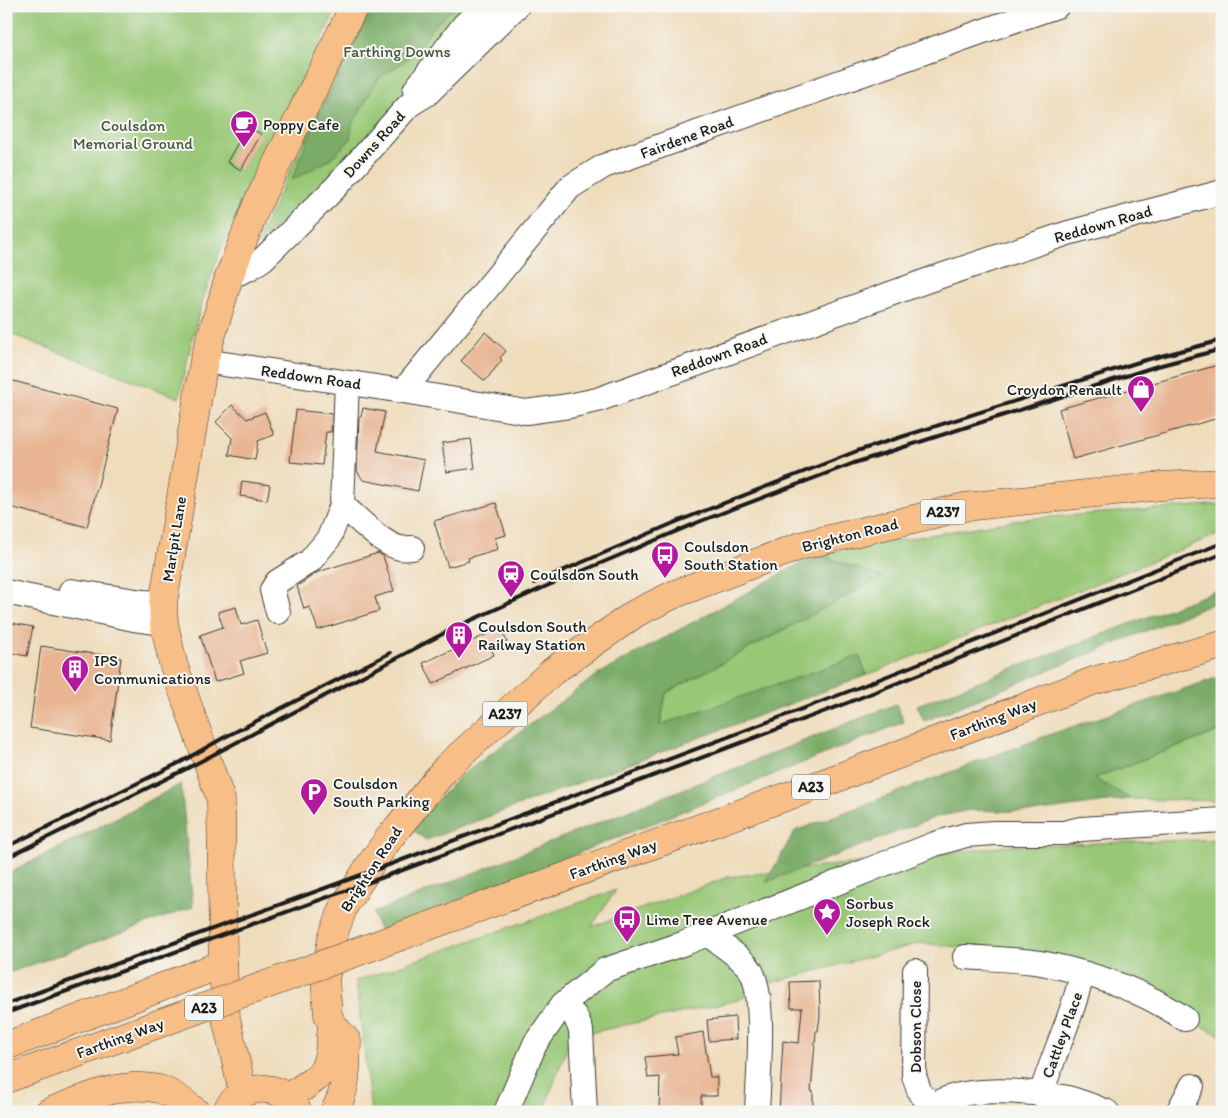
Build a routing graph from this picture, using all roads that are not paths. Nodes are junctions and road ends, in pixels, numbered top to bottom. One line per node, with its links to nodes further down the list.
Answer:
1 (354, 6): 7 (main road, Marlpit Lane)
2 (484, 6): 5 (street)
3 (516, 6): 5 (street, Downs Road)
4 (1057, 6): 10 (street, Fairdene Road)
5 (408, 105): 7 (street, Downs Road)
6 (1222, 192): 10 (street, Reddown Road)
7 (229, 278): 8 (main road, Marlpit Lane)
8 (204, 361): 9 (street, Reddown Road); 17 (main road, Marlpit Lane)
9 (347, 382): 10 (street, Reddown Road); 12 (street)
10 (403, 391)
11 (1222, 483): 27 (main road, Brighton Road / A237)
12 (342, 505): 13 (street); 16 (street)
13 (412, 548)
14 (6, 576): 17 (street)
15 (6, 592): 17 (street)
16 (278, 612)
17 (164, 613): 22 (main road, Marlpit Lane)
18 (1222, 645): 29 (main road, Farthing Way / A23, bridge)
19 (1222, 820): 20 (street)
20 (708, 934): 25 (street); 40 (street)
21 (965, 957): 24 (street, Cattley Place)
22 (223, 964): 28 (main road, A23); 32 (main road, Marlpit Lane)
23 (915, 971): 34 (street, Dobson Close)
24 (1082, 974): 26 (street, Cattley Place); 31 (street, Cattley Place)
25 (563, 1004): 38 (street); 39 (street)
26 (1185, 1019)
27 (332, 1024): 33 (main road, Brighton Road / A237); 37 (main road, Brighton Road / A237)
28 (6, 1046)
29 (6, 1079)
30 (1192, 1086): 42 (street)
31 (1041, 1095): 34 (street); 41 (street)
32 (235, 1102): 33 (main road)
33 (292, 1104)
34 (932, 1109)
35 (49, 1112): 36 (main road)
36 (196, 1112)
37 (334, 1112)
38 (506, 1112)
39 (585, 1112)
40 (757, 1112)
41 (1106, 1112)
42 (1178, 1112)

